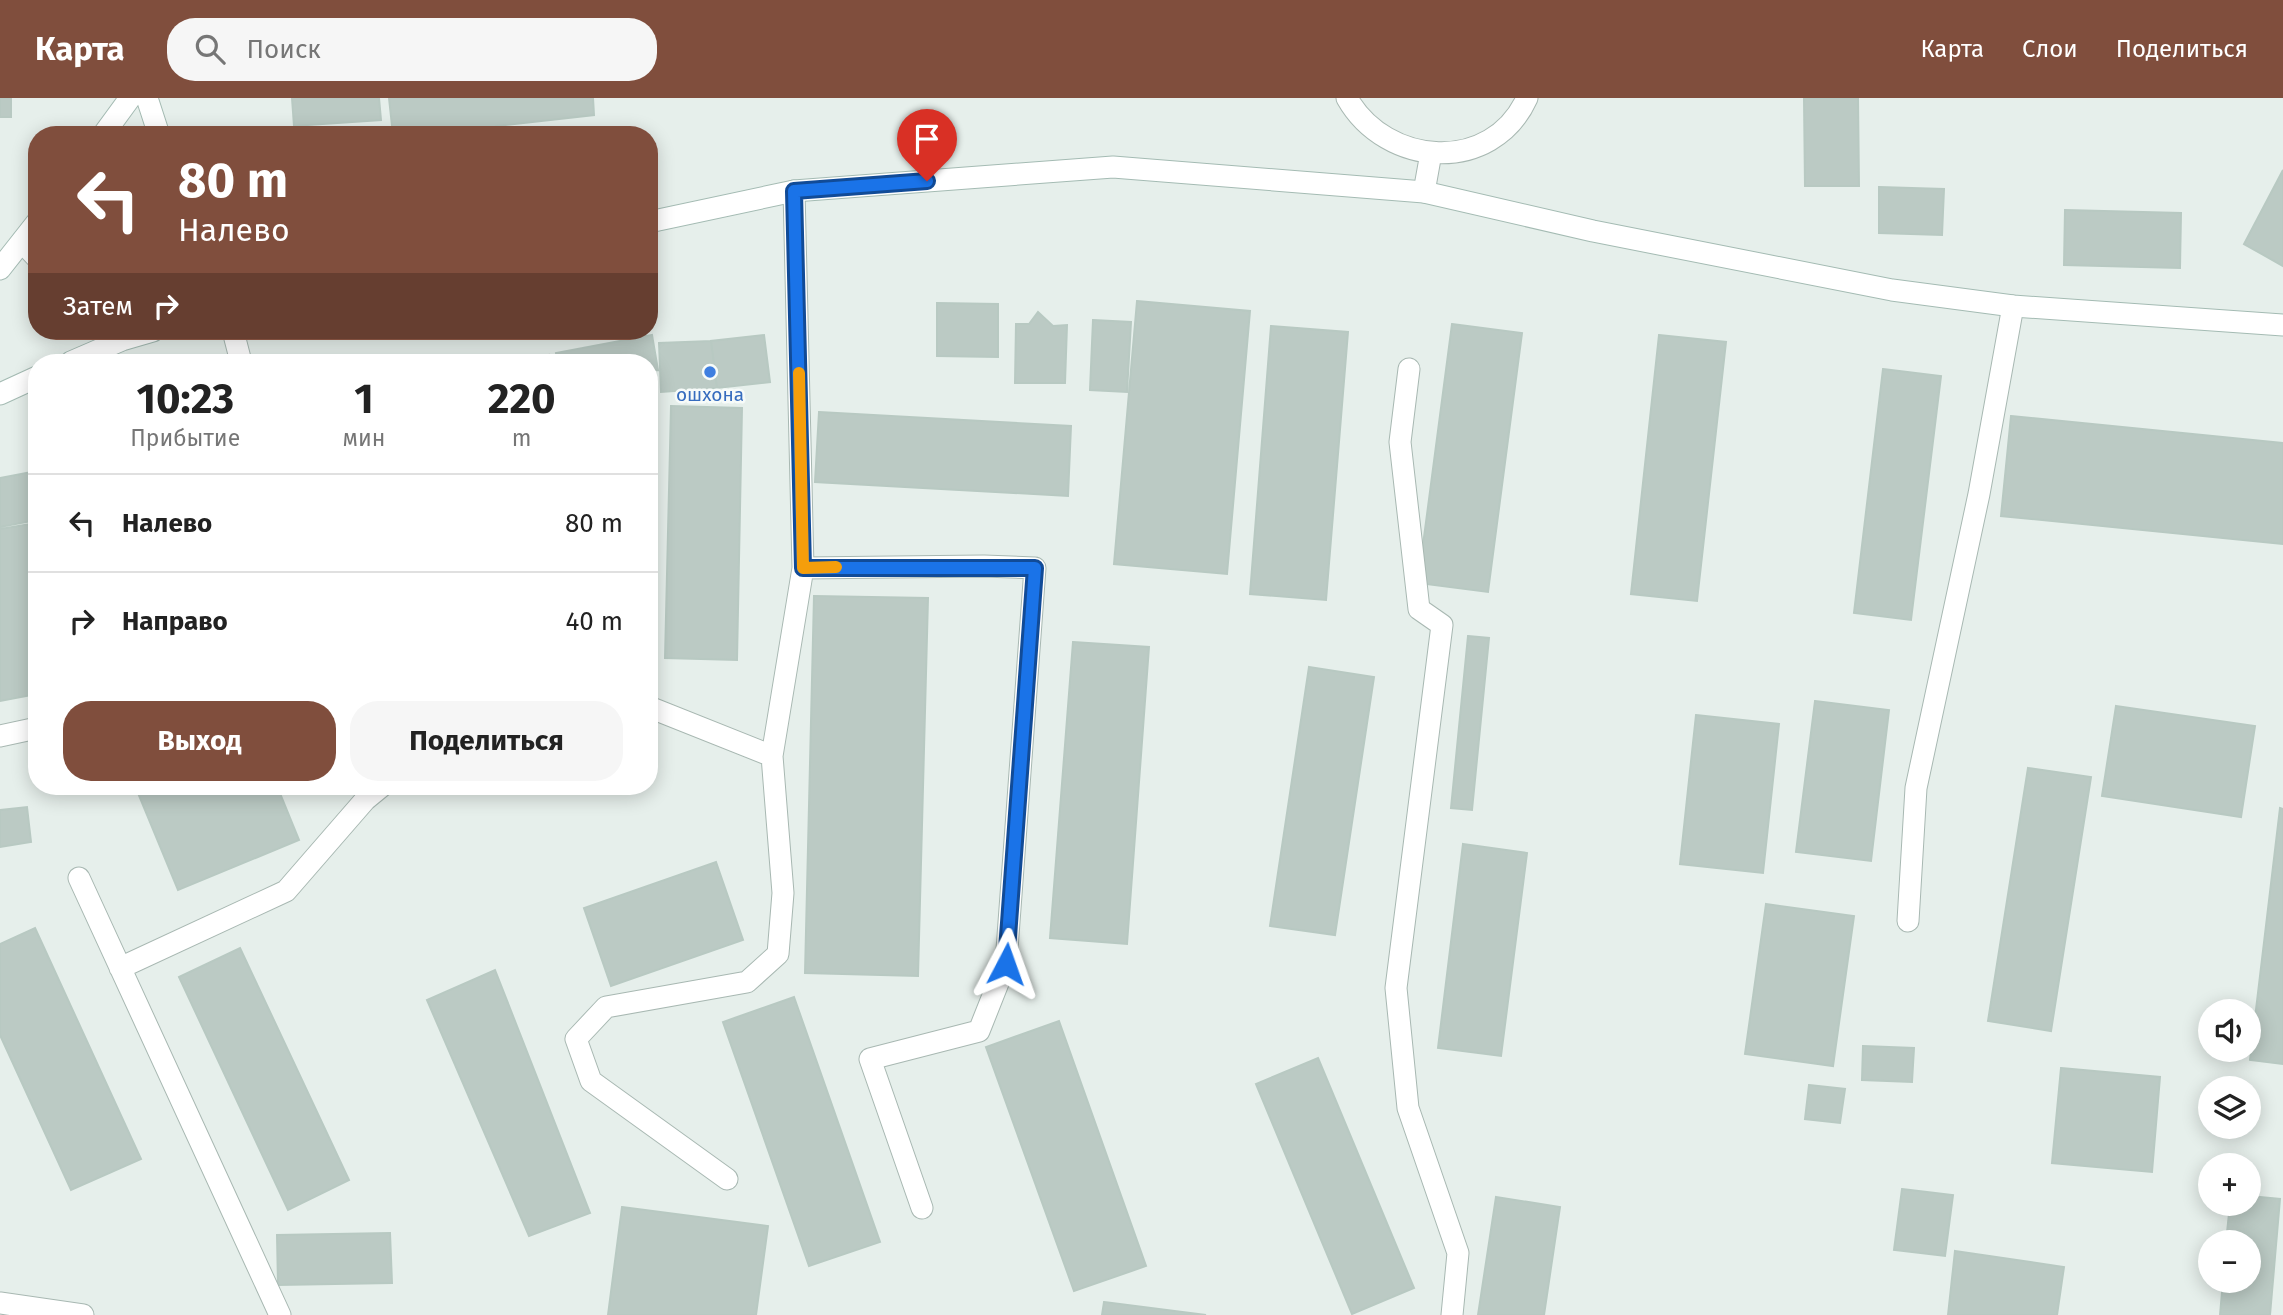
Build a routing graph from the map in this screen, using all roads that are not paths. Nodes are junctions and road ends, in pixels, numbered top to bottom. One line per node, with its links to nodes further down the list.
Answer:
1 (130, 98): 5 (street)
2 (147, 98): 6 (street)
3 (1347, 98): 7 (street)
4 (1527, 98): 7 (street)
5 (110, 126)
6 (156, 126)
7 (1431, 153): 9 (street)
8 (794, 191): 9 (street); 10 (street); 22 (street)
9 (1424, 192): 15 (street)
10 (658, 220)
11 (28, 234): 12 (street)
12 (22, 242): 13 (street); 14 (street)
13 (28, 248)
14 (0, 269)
15 (2013, 306): 16 (street); 29 (street)
16 (2283, 324)
17 (108, 340): 18 (street)
18 (85, 354)
19 (1409, 369): 36 (street)
20 (28, 381): 21 (street)
21 (0, 394)
22 (803, 568): 26 (street); 32 (street)
23 (658, 711): 26 (street)
24 (28, 730): 25 (street)
25 (0, 736)
26 (772, 756): 31 (street)
27 (371, 795): 30 (street)
28 (79, 878): 30 (street)
29 (1908, 921)
30 (120, 968): 35 (street)
31 (727, 1179)
32 (922, 1208)
33 (0, 1303): 34 (street)
34 (83, 1315)
35 (280, 1315)
36 (1452, 1315)

